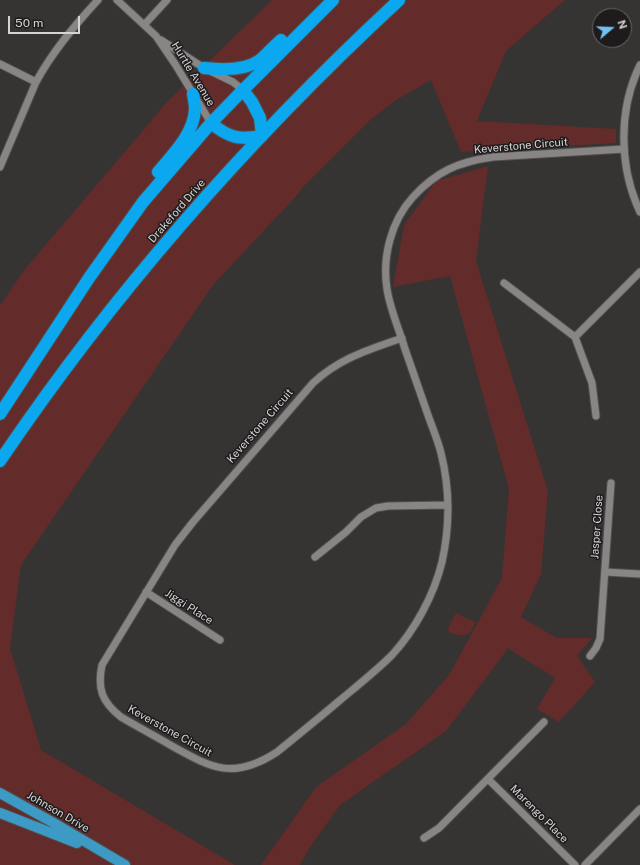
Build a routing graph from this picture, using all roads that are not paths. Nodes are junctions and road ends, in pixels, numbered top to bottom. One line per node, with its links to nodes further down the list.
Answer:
1 (98, 0): 12 (street)
2 (117, 0): 7 (street, Hurtle Avenue)
3 (167, 0): 7 (street)
4 (332, 0): 6 (highway)
5 (399, 0): 16 (highway, Drakeford Drive)
6 (317, 14): 11 (highway); 13 (highway)
7 (144, 25): 8 (street, Hurtle Avenue)
8 (156, 36): 11 (street, Hurtle Avenue); 14 (street, Hurtle Avenue)
9 (0, 64): 12 (street)
10 (640, 66): 17 (street)
11 (204, 68): 13 (street, Hurtle Avenue)
12 (36, 82): 18 (street)
13 (242, 90): 15 (highway); 16 (highway)
14 (193, 94): 15 (street, Hurtle Avenue); 19 (highway)
15 (211, 123): 16 (highway); 19 (highway)
16 (262, 136): 27 (highway, Drakeford Drive)
17 (624, 149): 20 (street); 24 (street, Keverstone Circuit)
18 (0, 167)
19 (143, 202): 25 (highway)
20 (640, 212)
21 (640, 272): 23 (street)
22 (504, 283): 23 (street)
23 (574, 336): 26 (street)
24 (402, 338): 29 (street, Keverstone Circuit); 33 (street, Keverstone Circuit)
25 (0, 414)
26 (596, 416)
27 (0, 461)
28 (611, 483): 31 (street, Jasper Close)
29 (448, 505): 30 (street); 33 (street, Keverstone Circuit)
30 (316, 556)
31 (605, 572): 32 (street, Jasper Close); 35 (street, Jasper Close)
32 (640, 574)
33 (146, 592): 34 (street, Jiggi Place)
34 (220, 640)
35 (590, 656)
36 (544, 722): 37 (street)
37 (488, 779): 41 (street); 44 (street, Marengo Place)
38 (0, 793): 42 (main road, Johnson Drive)
39 (640, 809): 45 (street)
40 (0, 813): 42 (main road, Johnson Drive)
41 (424, 838)
42 (103, 853): 43 (main road, Johnson Drive)
43 (125, 865)
44 (575, 865)
45 (585, 865)

